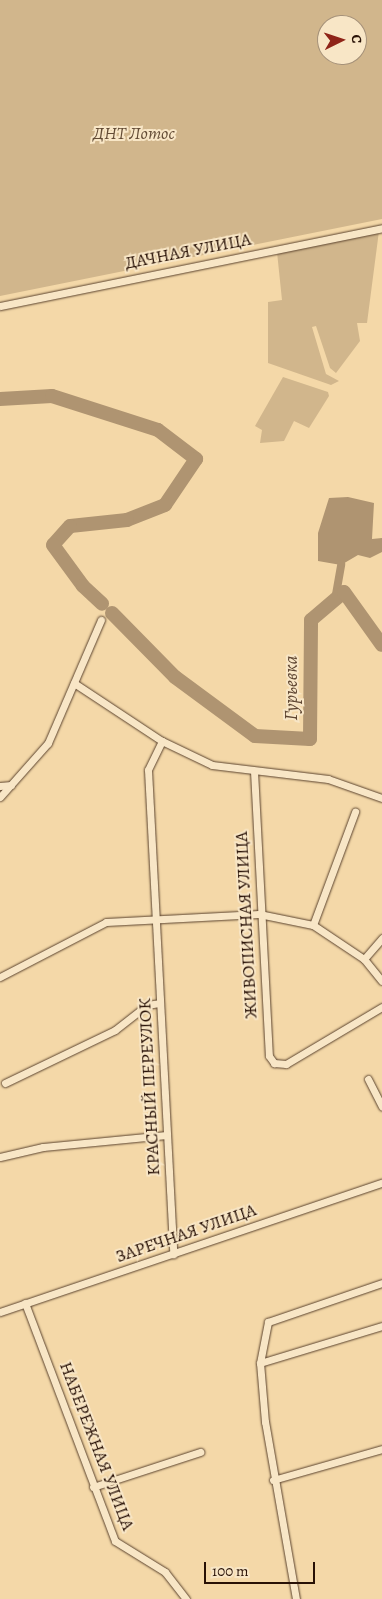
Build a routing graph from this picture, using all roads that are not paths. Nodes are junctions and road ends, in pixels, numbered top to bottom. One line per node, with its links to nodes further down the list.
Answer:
1 (382, 228): 2 (street, ДАЧНАЯ УЛИЦА)
2 (0, 306)
3 (101, 620): 4 (street)
4 (74, 683): 5 (street); 7 (street)
5 (162, 741): 6 (street); 13 (street, КРАСНЫЙ ПЕРЕУЛОК)
6 (254, 771): 10 (street); 12 (street, ЖИВОПИСНАЯ УЛИЦА)
7 (11, 785): 8 (street); 9 (street)
8 (0, 786)
9 (0, 796)
10 (382, 798)
11 (355, 812): 14 (street)
12 (259, 914): 13 (street); 14 (street); 20 (street, ЖИВОПИСНАЯ УЛИЦА)
13 (155, 918): 17 (street); 19 (street, КРАСНЫЙ ПЕРЕУЛОК)
14 (313, 925): 16 (street)
15 (382, 938): 16 (street)
16 (364, 959): 18 (street)
17 (0, 977)
18 (382, 981)
19 (159, 1003): 22 (street); 24 (street, КРАСНЫЙ ПЕРЕУЛОК)
20 (382, 1006)
21 (368, 1079): 23 (street)
22 (5, 1083)
23 (382, 1107)
24 (166, 1135): 25 (street); 27 (street, КРАСНЫЙ ПЕРЕУЛОК)
25 (0, 1157)
26 (382, 1183): 27 (street, ЗАРЕЧНАЯ УЛИЦА)
27 (173, 1254): 29 (street, ЗАРЕЧНАЯ УЛИЦА)
28 (382, 1283): 32 (street)
29 (25, 1303): 30 (street, ЗАРЕЧНАЯ УЛИЦА); 36 (street, НАБЕРЕЖНАЯ УЛИЦА)
30 (0, 1312)
31 (382, 1326): 32 (street)
32 (260, 1363): 35 (street)
33 (382, 1449): 35 (street)
34 (200, 1452): 36 (street)
35 (273, 1480): 38 (street)
36 (93, 1487): 37 (street, НАБЕРЕЖНАЯ УЛИЦА)
37 (186, 1599)
38 (296, 1599)

